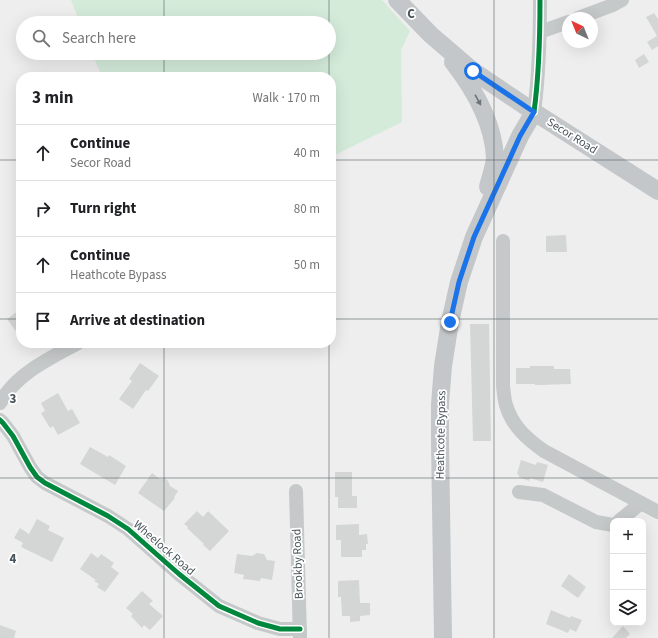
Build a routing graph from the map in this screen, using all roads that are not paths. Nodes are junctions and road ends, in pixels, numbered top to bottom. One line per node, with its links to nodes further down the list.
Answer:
1 (397, 0): 7 (main road, Secor Road)
2 (540, 0): 6 (street)
3 (622, 0): 4 (street)
4 (594, 12)
5 (562, 24): 6 (street)
6 (540, 32): 8 (street)
7 (431, 35): 8 (main road, Secor Road); 10 (main road, one-way to 10)
8 (534, 112): 9 (main road, Secor Road); 10 (main road)
9 (658, 191)
10 (474, 237): 22 (main road, Heathcote Bypass)
11 (503, 241): 17 (street)
12 (69, 348): 13 (street)
13 (0, 403)
14 (0, 420): 21 (street, Wheelock Road)
15 (296, 491): 21 (street, Brookby Road)
16 (519, 492): 20 (street)
17 (641, 503): 18 (street); 19 (street)
18 (658, 512)
19 (623, 518)
20 (610, 524)
21 (300, 634)
22 (443, 638)

